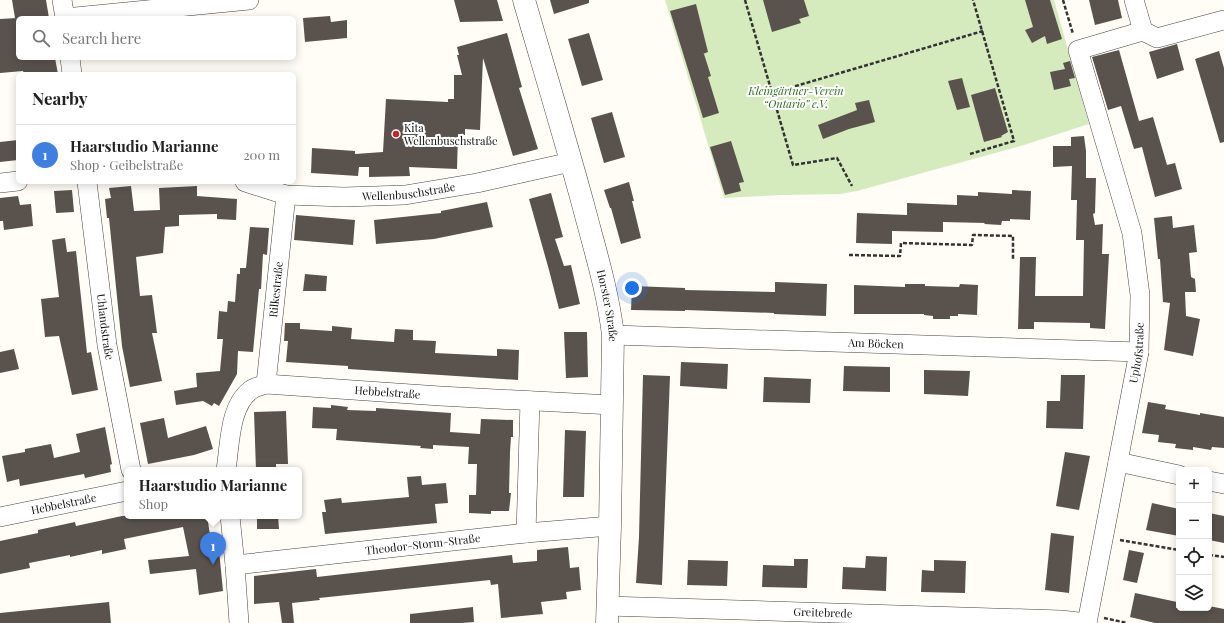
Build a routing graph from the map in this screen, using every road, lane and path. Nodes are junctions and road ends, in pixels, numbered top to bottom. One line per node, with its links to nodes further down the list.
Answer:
1 (62, 0): 8 (street)
2 (249, 0): 9 (street)
3 (524, 0): 18 (street, Horster Straße)
4 (745, 0): 16 (path)
5 (973, 0): 11 (path)
6 (1063, 0): 13 (path)
7 (1134, 0): 12 (street)
8 (65, 16)
9 (85, 16)
10 (1224, 20): 12 (street)
11 (982, 31): 16 (path); 17 (path)
12 (1143, 31): 13 (street)
13 (1078, 50): 28 (street, Uphofstraße)
14 (70, 60): 15 (street)
15 (72, 72)
16 (772, 93): 23 (path)
17 (970, 154)
18 (571, 162): 24 (street, Wellenbuschstraße); 27 (street, Horster Straße)
19 (16, 181): 20 (street)
20 (0, 184)
21 (87, 184): 33 (street, Uhlandstraße)
22 (251, 184): 24 (street, Wellenbuschstraße)
23 (852, 186)
24 (286, 195): 29 (street, Rilkestraße)
25 (849, 255): 26 (path)
26 (1013, 260)
27 (613, 335): 28 (street, Am Böcken); 31 (street, Horster Straße)
28 (1139, 352): 32 (street, Uphofstraße)
29 (266, 384): 30 (street, Hebbelstraße); 34 (street, Hebbelstraße)
30 (530, 401): 31 (street, Hebbelstraße); 42 (street)
31 (612, 405): 41 (street, Horster Straße)
32 (1118, 462): 35 (street); 43 (street, Uphofstraße)
33 (130, 467)
34 (226, 467)
35 (1176, 474)
36 (1212, 482): 37 (street)
37 (1224, 484)
38 (124, 492): 39 (street, Hebbelstraße)
39 (0, 517)
40 (230, 519): 47 (street)
41 (610, 526): 42 (street, Theodor-Storm-Straße); 48 (street, Horster Straße)
42 (526, 533): 47 (street, Theodor-Storm-Straße)
43 (1104, 538): 44 (path); 49 (street, Uphofstraße)
44 (1176, 550)
45 (1212, 555): 46 (path)
46 (1224, 557)
47 (235, 566): 50 (street)
48 (607, 615): 49 (street, Greitebrede)
49 (1088, 620): 51 (path)
50 (239, 623)
51 (1127, 623)

